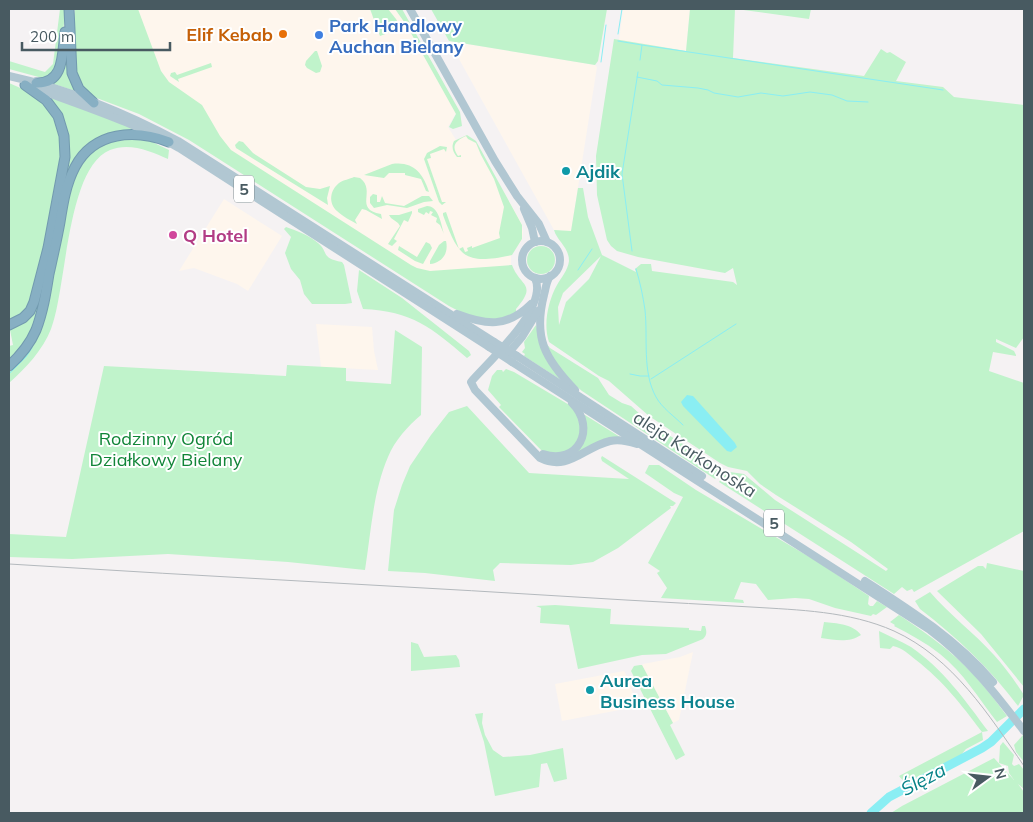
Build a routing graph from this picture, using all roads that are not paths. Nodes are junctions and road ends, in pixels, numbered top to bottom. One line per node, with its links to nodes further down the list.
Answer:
1 (410, 9): 8 (main road)
2 (69, 10): 4 (highway); 6 (highway)
3 (9, 76): 4 (main road, 5); 5 (main road, 5)
4 (36, 83): 6 (main road, 5)
5 (26, 85): 7 (main road, 5); 17 (highway)
6 (94, 103): 11 (main road, 5)
7 (169, 142): 11 (main road, 5); 23 (highway)
8 (518, 196): 9 (main road); 10 (main road)
9 (535, 242): 10 (main road); 13 (main road)
10 (547, 242): 12 (main road)
11 (370, 266): 16 (main road, aleja Karkonoska / 5); 20 (main road, aleja Karkonoska / 5)
12 (550, 276): 13 (main road); 15 (main road)
13 (536, 278): 14 (main road)
14 (534, 299): 16 (main road); 19 (main road)
15 (541, 304): 18 (main road); 25 (main road)
16 (443, 309): 20 (main road, aleja Karkonoska / 5)
17 (9, 325)
18 (526, 332): 19 (main road); 21 (main road)
19 (513, 337): 26 (main road)
20 (492, 345): 22 (main road, aleja Karkonoska / 5, bridge)
21 (503, 359)
22 (514, 359): 24 (main road, aleja Karkonoska / 5); 25 (main road, aleja Karkonoska / 5)
23 (9, 366)
24 (559, 392): 26 (main road); 27 (main road, aleja Karkonoska / 5)
25 (585, 401): 28 (main road, aleja Karkonoska / 5)
26 (531, 447): 27 (main road)
27 (650, 449): 28 (main road, aleja Karkonoska / 5)
28 (877, 592): 29 (main road, aleja Karkonoska / 5)
29 (1023, 727)

